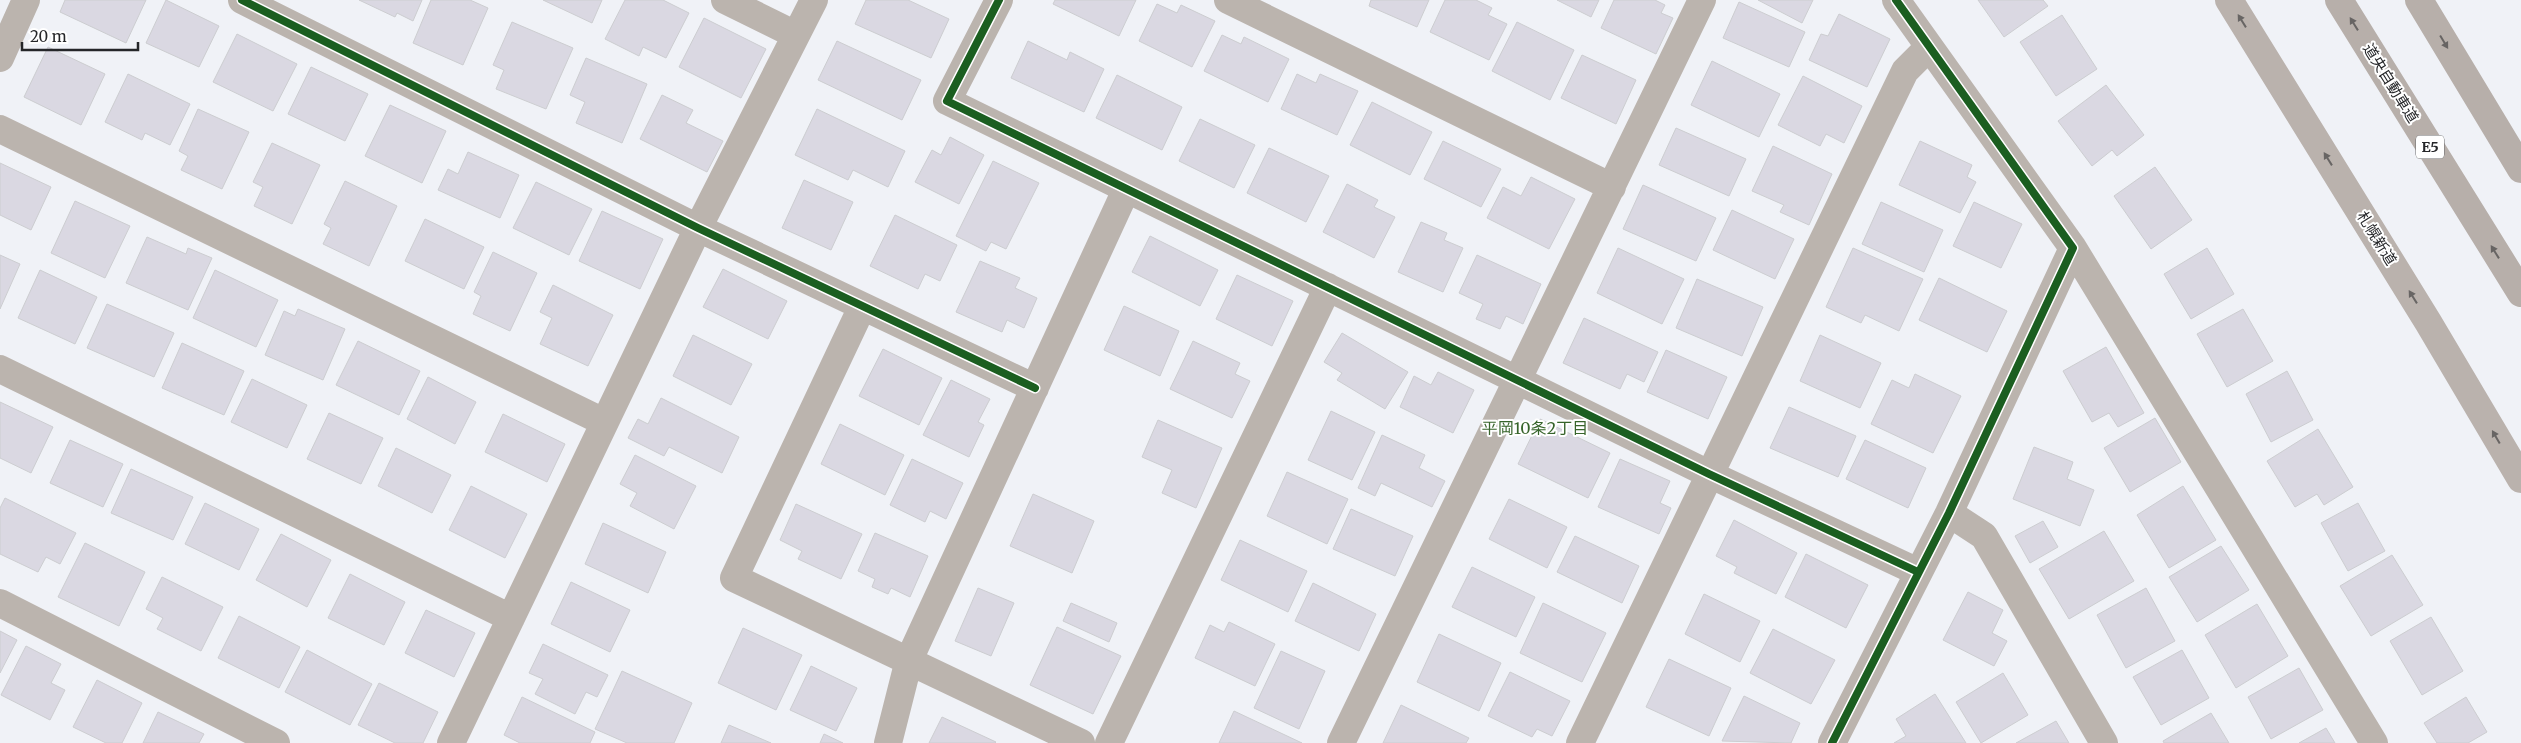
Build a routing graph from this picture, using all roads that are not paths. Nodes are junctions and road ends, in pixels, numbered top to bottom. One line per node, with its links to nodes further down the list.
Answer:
1 (26, 0): 14 (street)
2 (242, 0): 19 (street)
3 (725, 0): 12 (street)
4 (814, 0): 12 (street)
5 (999, 0): 18 (street)
6 (1228, 0): 17 (street)
7 (1702, 0): 17 (street)
8 (1896, 0): 13 (street)
9 (2229, 0): 29 (street, 札幌新道, one-way to 9)
10 (2339, 0): 22 (highway, 道央自動車道 / E5, one-way to 10)
11 (2419, 0): 16 (highway, one-way to 16)
12 (796, 35): 19 (street)
13 (1930, 47): 20 (street); 28 (street)
14 (0, 58)
15 (0, 129): 27 (street)
16 (2521, 169)
17 (1612, 187): 25 (street)
18 (1126, 190): 21 (street); 26 (street)
19 (698, 228): 23 (street); 27 (street)
20 (2073, 248): 30 (street); 44 (street)
21 (1328, 287): 25 (street); 39 (street)
22 (2521, 293)
23 (862, 307): 26 (street); 34 (street)
24 (0, 369): 33 (street)
25 (1519, 381): 28 (street); 40 (street)
26 (1035, 388): 34 (street)
27 (604, 422): 33 (street)
28 (1709, 474): 31 (street); 41 (street)
29 (2521, 479)
30 (1948, 513): 31 (street); 43 (street)
31 (1918, 572): 42 (street)
32 (0, 604): 35 (street)
33 (511, 618): 36 (street)
34 (909, 660): 37 (street); 38 (street)
35 (276, 743)
36 (450, 743)
37 (888, 743)
38 (1081, 743)
39 (1109, 743)
40 (1341, 743)
41 (1580, 743)
42 (1832, 743)
43 (2104, 743)
44 (2374, 743)

